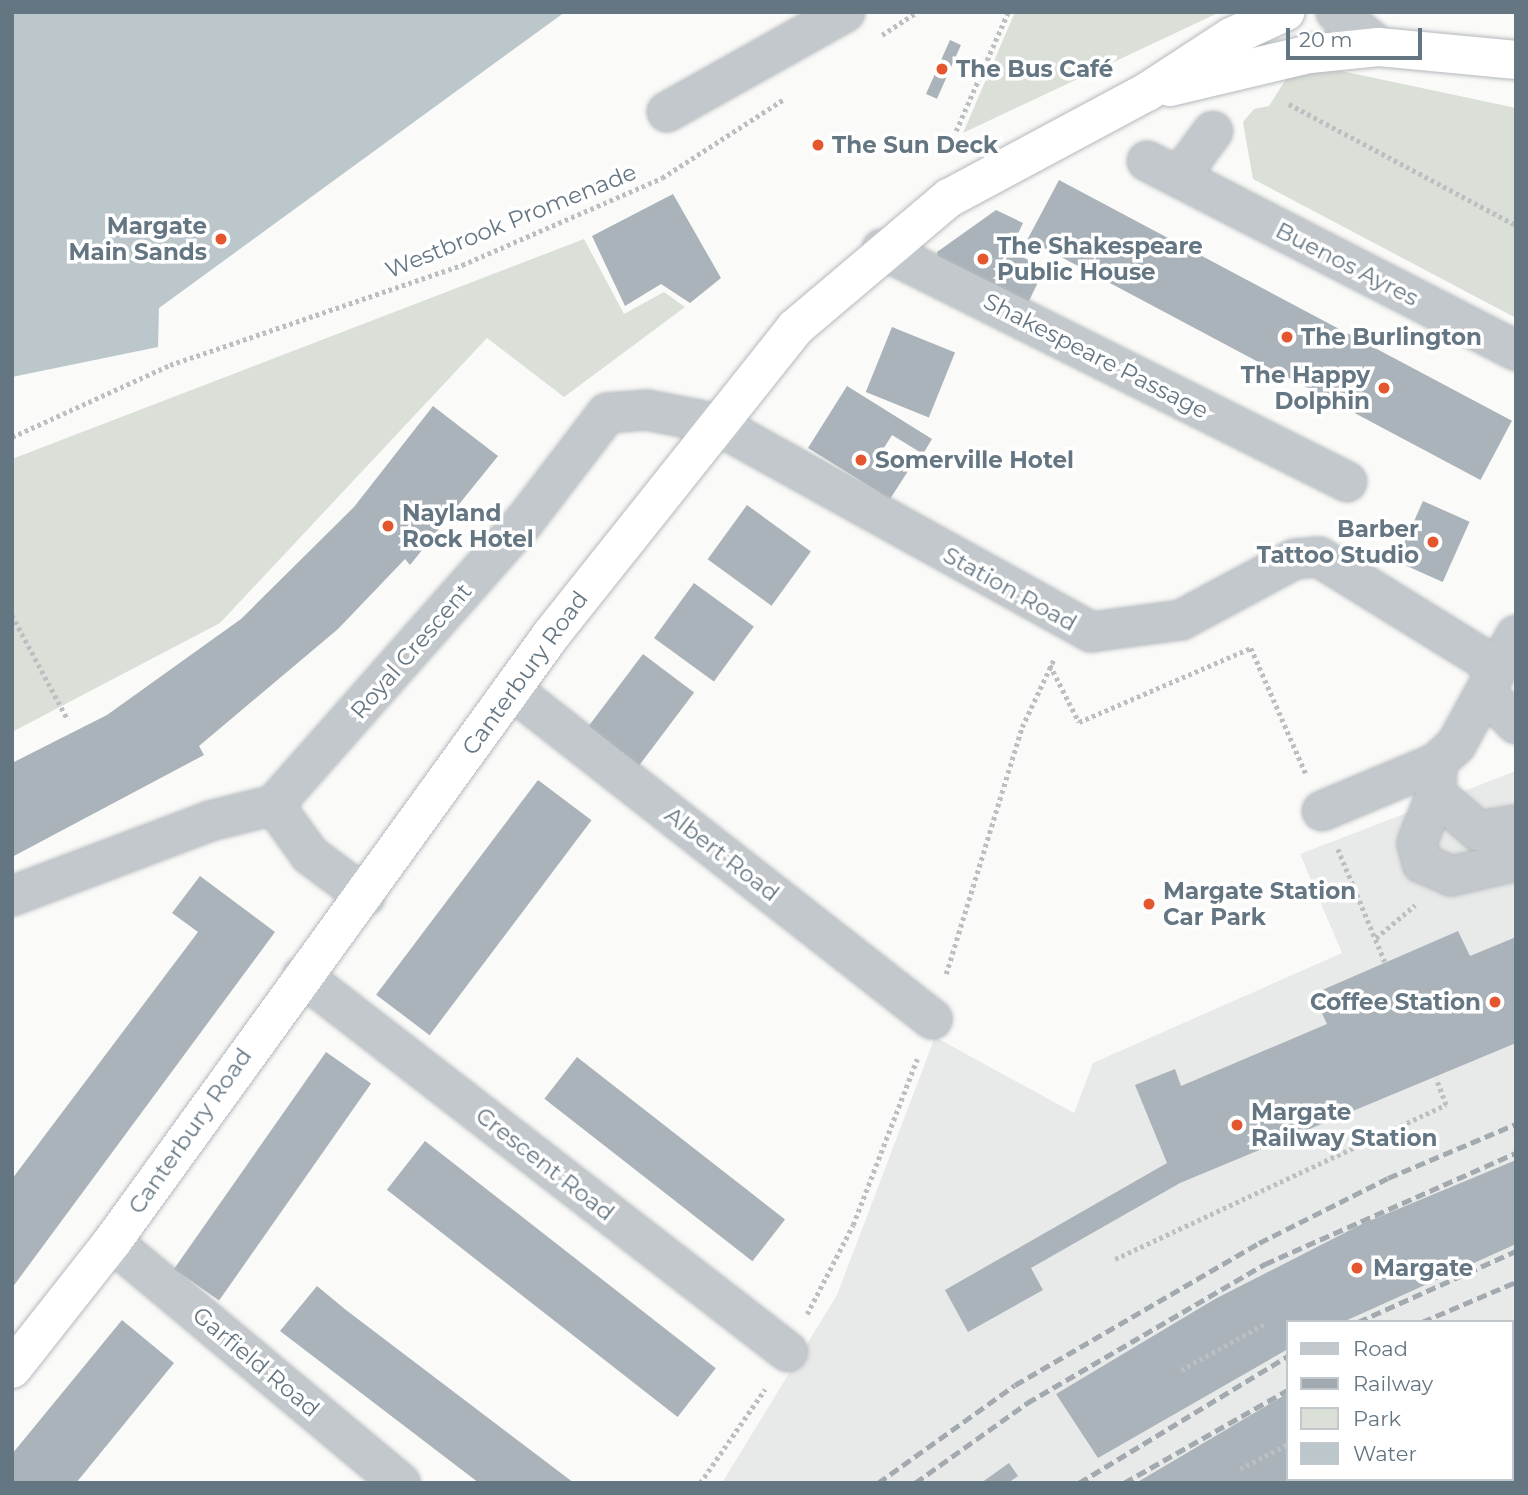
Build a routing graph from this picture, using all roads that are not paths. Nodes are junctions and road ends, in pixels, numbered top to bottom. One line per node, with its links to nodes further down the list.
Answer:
1 (845, 12): 7 (street)
2 (1285, 12): 6 (highway, Canterbury Road)
3 (1336, 12): 4 (street)
4 (1379, 47): 5 (highway, Canterbury Road); 6 (highway, Canterbury Road)
5 (1516, 60)
6 (1147, 92): 9 (highway, Canterbury Road)
7 (667, 112)
8 (1213, 131): 10 (street, Buenos Ayres)
9 (882, 249): 11 (highway, Canterbury Road); 12 (street, Shakespeare Passage)
10 (1516, 351)
11 (714, 423): 14 (street, Station Road); 15 (highway, Canterbury Road); 18 (street, Royal Crescent)
12 (1347, 482)
13 (1516, 635): 14 (street)
14 (1492, 681): 16 (street, Station Road); 17 (street)
15 (512, 690): 23 (highway, Canterbury Road); 25 (street, Albert Road)
16 (1516, 724)
17 (1436, 778): 19 (street); 20 (street); 21 (street)
18 (274, 806): 22 (street); 23 (street)
19 (1322, 811)
20 (1516, 825)
21 (1516, 861)
22 (12, 896)
23 (365, 897): 24 (highway, Canterbury Road)
24 (302, 976): 26 (highway, Canterbury Road); 27 (street, Crescent Road)
25 (932, 1019)
26 (112, 1242): 28 (highway, Canterbury Road); 29 (street, Garfield Road)
27 (788, 1352)
28 (12, 1369)
29 (400, 1483)

